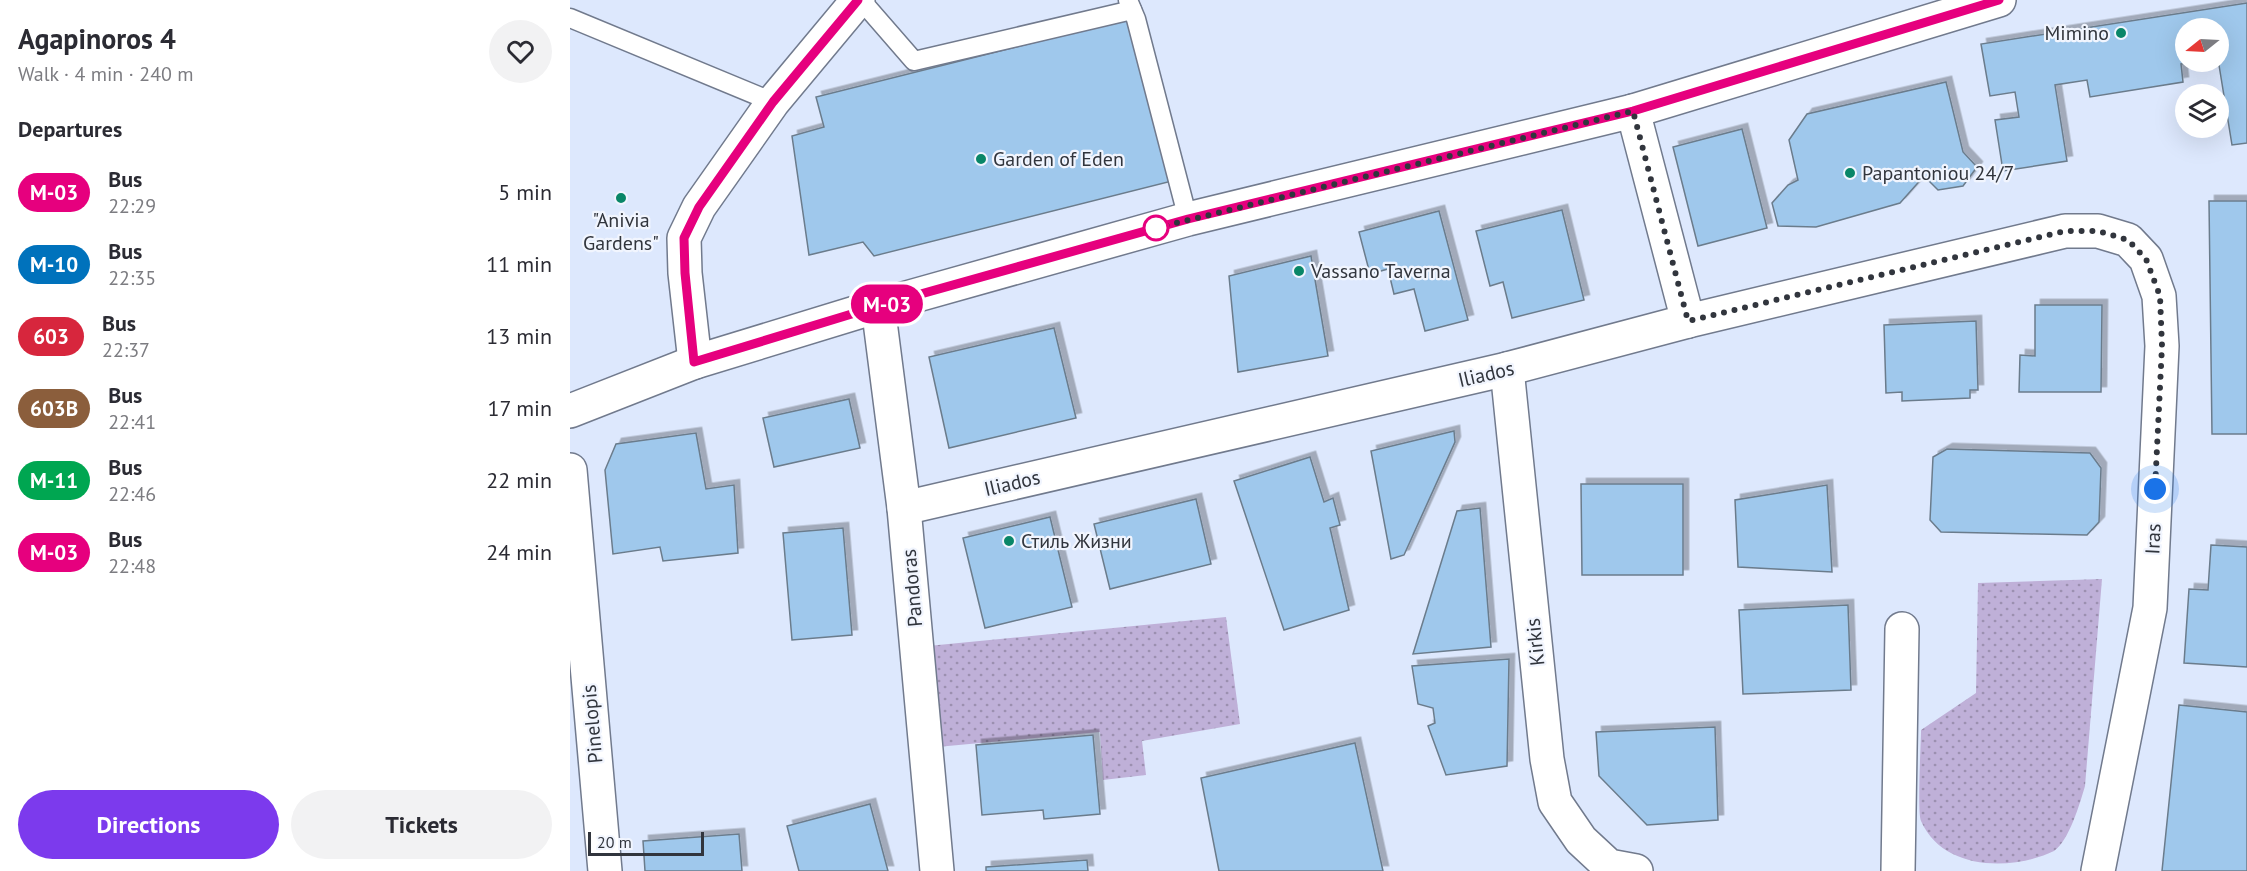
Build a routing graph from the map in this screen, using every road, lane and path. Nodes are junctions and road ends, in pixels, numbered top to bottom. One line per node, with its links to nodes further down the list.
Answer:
1 (859, 0): 3 (lane); 5 (street)
2 (1999, 0): 6 (street)
3 (1130, 5): 7 (lane)
4 (570, 18): 5 (lane)
5 (773, 102): 11 (street)
6 (1633, 111): 7 (street); 10 (street)
7 (1188, 219): 9 (street)
8 (2065, 231): 10 (street, Iliados); 21 (street, Iras)
9 (878, 306): 11 (street); 15 (street, Pandoras)
10 (1688, 321): 12 (street, Iliados)
11 (694, 362): 13 (street)
12 (1508, 369): 15 (street, Iliados); 19 (street, Kirkis)
13 (570, 411)
14 (570, 470): 17 (street, Pinelopis)
15 (904, 508): 18 (street, Pandoras)
16 (1902, 629): 20 (street)
17 (605, 871)
18 (937, 871)
19 (1636, 871)
20 (1898, 871)
21 (2098, 871)

